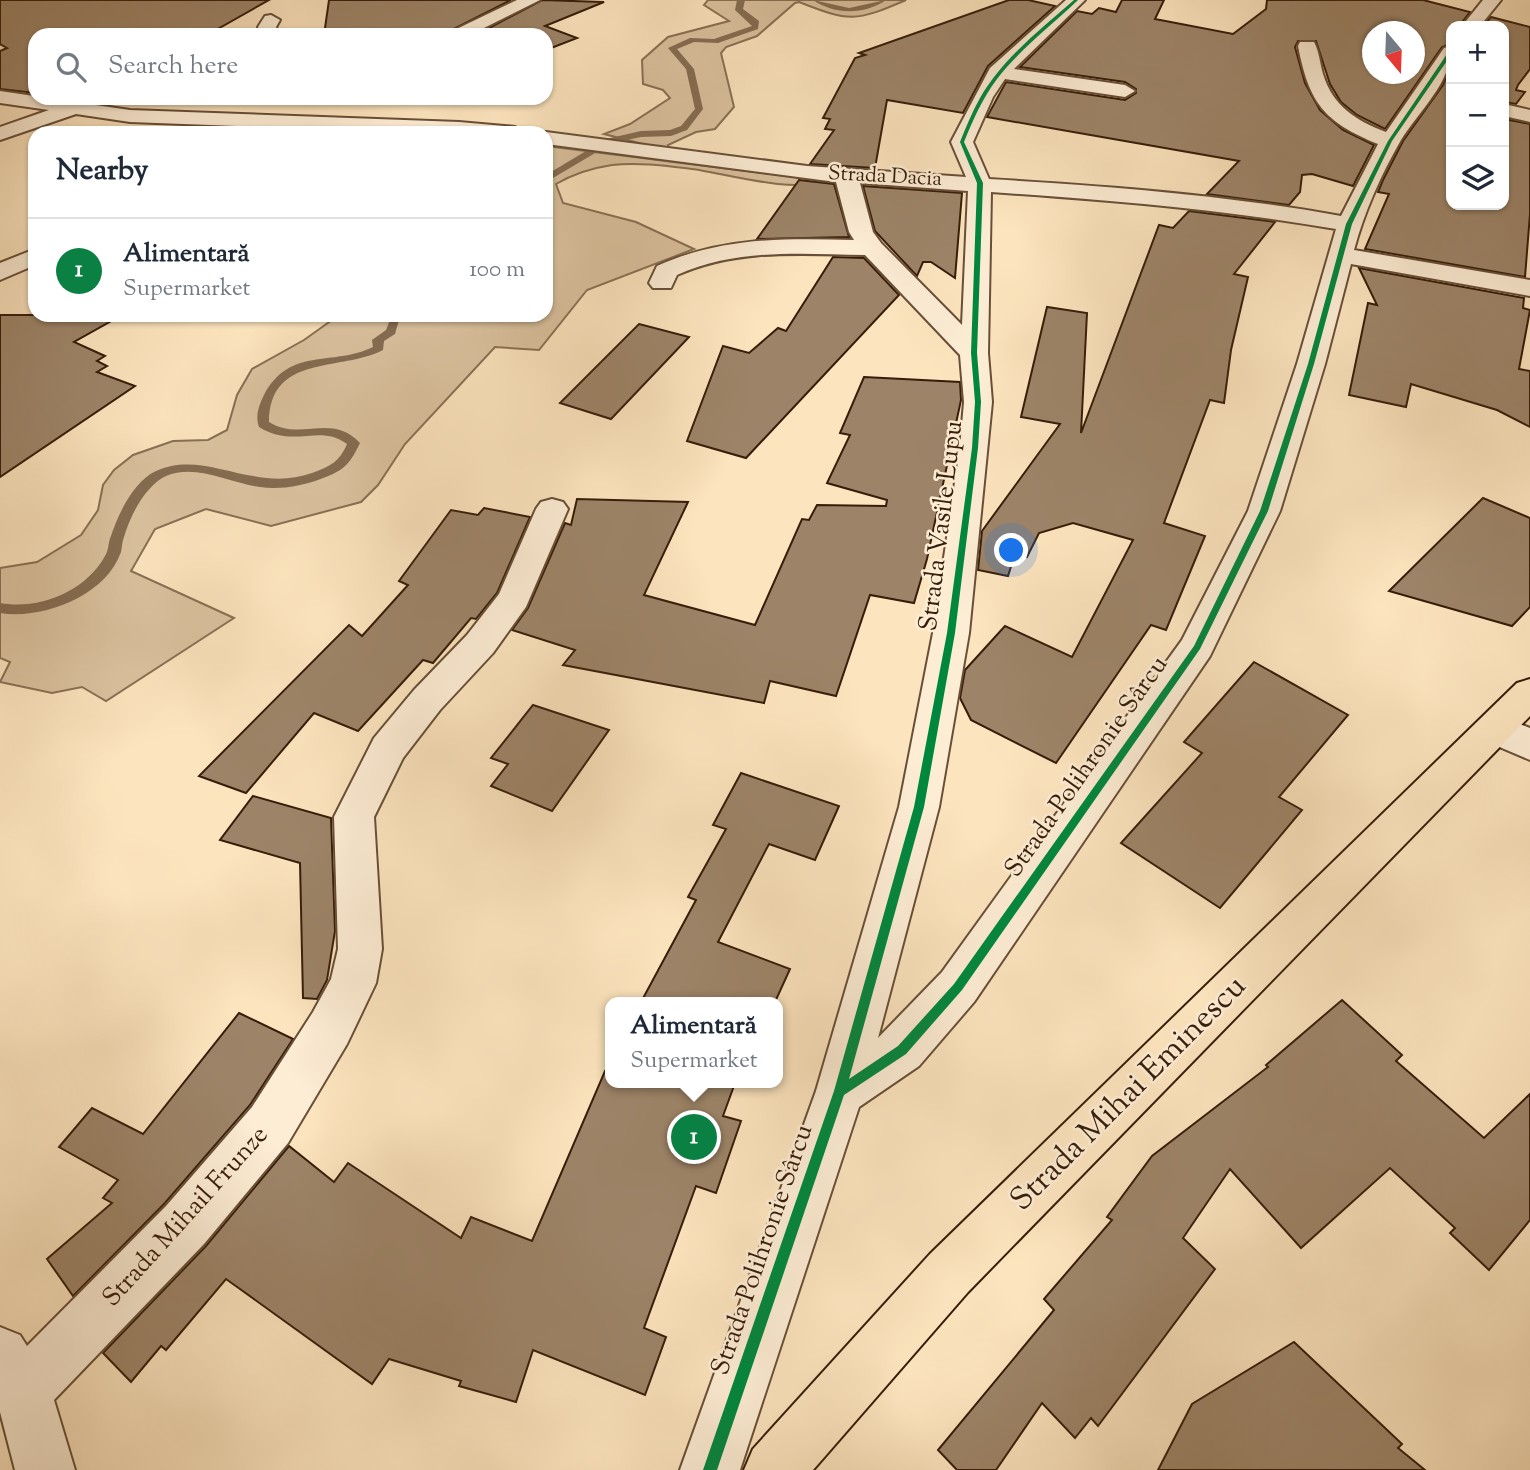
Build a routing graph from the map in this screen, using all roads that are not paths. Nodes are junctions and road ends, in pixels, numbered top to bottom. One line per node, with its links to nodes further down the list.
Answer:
1 (531, 0): 5 (street)
2 (1076, 0): 8 (street, Strada Vasile Lupu)
3 (1492, 0): 4 (street)
4 (1475, 21)
5 (469, 28)
6 (1307, 46): 21 (street)
7 (1446, 63): 21 (street, Strada Polihronie Sârcu)
8 (997, 72): 9 (street); 23 (street, Strada Vasile Lupu)
9 (1125, 91)
10 (0, 97): 11 (street)
11 (28, 102)
12 (45, 105): 14 (street)
13 (261, 105): 18 (street)
14 (73, 110): 17 (street); 19 (street)
15 (1509, 111): 16 (street)
16 (1530, 116)
17 (243, 126)
18 (254, 126)
19 (0, 134)
20 (553, 139): 22 (street, Strada Dacia)
21 (1390, 141): 24 (street, Strada Polihronie Sârcu)
22 (846, 175): 23 (street, Strada Dacia); 25 (street)
23 (980, 183): 24 (street, Strada Dacia); 30 (street, Strada Vasile Lupu)
24 (1345, 239): 29 (street, Strada Dacia); 34 (street, Strada Polihronie Sârcu)
25 (872, 248): 28 (street); 30 (street)
26 (28, 259): 27 (street)
27 (0, 272)
28 (662, 283)
29 (1530, 288)
30 (974, 353): 34 (street, Strada Vasile Lupu)
31 (552, 509): 35 (street, Strada Mihail Frunze)
32 (1530, 693): 33 (main road, Strada Mihai Eminescu)
33 (1513, 737): 38 (main road, Strada Mihai Eminescu)
34 (840, 1091): 37 (street, Strada Polihronie Sârcu)
35 (12, 1373): 36 (street, Strada Mihail Frunze)
36 (45, 1470)
37 (710, 1470)
38 (774, 1470)

